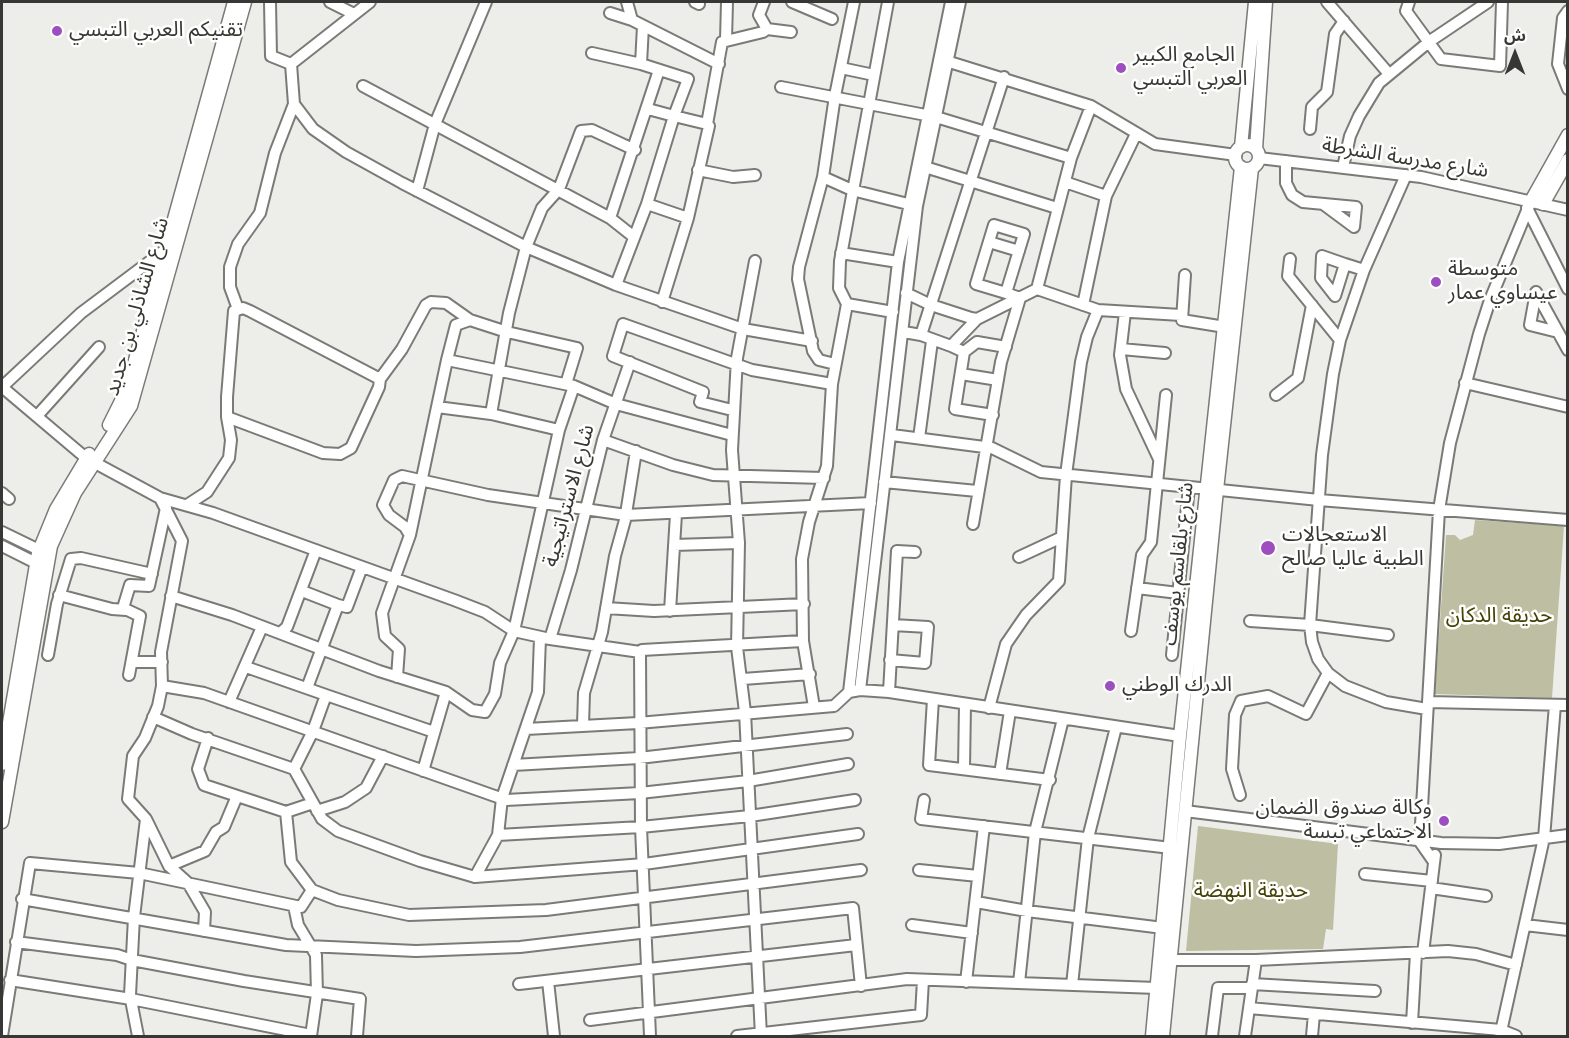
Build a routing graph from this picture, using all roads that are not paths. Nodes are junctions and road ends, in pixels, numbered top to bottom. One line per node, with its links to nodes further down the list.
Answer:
1 (234, 2): 86 (main road, شارع الشاذلي بن جديد)
2 (245, 2): 86 (main road, شارع الشاذلي بن جديد)
3 (270, 2): 34 (street)
4 (330, 2): 23 (street)
5 (370, 2): 23 (street)
6 (486, 2): 52 (street)
7 (627, 2): 25 (street)
8 (727, 2): 30 (street)
9 (764, 2): 28 (street)
10 (792, 2): 24 (street)
11 (854, 2): 37 (street)
12 (888, 2): 40 (street)
13 (951, 2): 33 (street)
14 (960, 2): 33 (street)
15 (1255, 2): 59 (main road)
16 (1266, 2): 61 (main road, شارع بلقاسم يوسف)
17 (1328, 2): 26 (street)
18 (1409, 2): 31 (street)
19 (1488, 2): 31 (street)
20 (1502, 2): 31 (street)
21 (1568, 11): 44 (street)
22 (610, 13): 25 (street)
23 (354, 14): 34 (street)
24 (832, 19)
25 (632, 20): 27 (street)
26 (1344, 21): 39 (street); 54 (street)
27 (643, 27): 35 (street); 36 (street)
28 (767, 29): 29 (street); 30 (street)
29 (791, 32)
30 (726, 40): 36 (street)
31 (1430, 41): 39 (street)
32 (592, 53): 35 (street)
33 (944, 60): 41 (street); 51 (street)
34 (291, 64): 47 (street)
35 (641, 64): 38 (street)
36 (719, 64): 53 (street)
37 (841, 68): 40 (street); 45 (street)
38 (659, 70): 49 (street); 50 (street)
39 (1389, 74): 65 (street)
40 (874, 75): 46 (street)
41 (1004, 77): 48 (street); 55 (street)
42 (363, 86): 52 (street)
43 (782, 87): 45 (street)
44 (1568, 89)
45 (835, 96): 46 (street); 69 (street)
46 (870, 102): 51 (street); 73 (street)
47 (294, 104): 74 (street); 107 (street)
48 (1091, 106): 56 (street); 60 (street)
49 (648, 109): 50 (street); 58 (street)
50 (674, 116): 53 (street); 76 (street)
51 (931, 116): 55 (street); 64 (street); 77 (street)
52 (435, 124): 72 (street); 74 (street)
53 (707, 124): 66 (street)
54 (1310, 129)
55 (987, 132): 60 (street); 70 (street)
56 (1136, 134): 59 (street); 75 (street)
57 (1568, 135): 79 (main road)
58 (635, 150): 72 (street); 82 (street)
59 (1239, 151): 61 (main road); 61 (main road)
60 (1071, 158): 71 (street)
61 (1252, 160): 63 (street, شارع مدرسة الشرطة); 114 (main road, شارع بلقاسم يوسف); 168 (main road, شارع بلقاسم يوسف)
62 (1568, 160): 79 (main road)
63 (1286, 161): 65 (street, شارع مدرسة الشرطة); 78 (street)
64 (925, 167): 70 (street); 100 (street)
65 (1343, 167): 68 (street, شارع مدرسة الشرطة)
66 (698, 170): 67 (street); 83 (street)
67 (755, 175)
68 (1406, 175): 79 (street, شارع مدرسة الشرطة); 94 (street)
69 (823, 177): 73 (street); 121 (street)
70 (971, 182): 80 (street); 104 (street)
71 (1065, 182): 75 (street); 80 (street)
72 (559, 189): 82 (street); 87 (street)
73 (852, 190): 77 (street); 89 (street)
74 (417, 191): 87 (street)
75 (1106, 196): 105 (street)
76 (647, 204): 83 (street); 84 (street)
77 (908, 204): 92 (street)
78 (1323, 204)
79 (1534, 204): 81 (street, شارع مدرسة الشرطة); 98 (street); 138 (street)
80 (1057, 208): 97 (street)
81 (1568, 210)
82 (610, 218): 84 (street)
83 (688, 218): 102 (street)
84 (634, 237): 96 (street)
85 (989, 242): 88 (street); 88 (street); 99 (street)
86 (172, 247): 141 (street); 160 (main road, شارع الشاذلي بن جديد)
87 (526, 247): 96 (street); 116 (street)
88 (1019, 250): 99 (street)
89 (841, 253): 92 (street); 103 (street)
90 (1290, 259): 106 (street)
91 (754, 261): 115 (street)
92 (898, 262): 109 (street)
93 (1345, 264): 94 (street)
94 (1364, 270): 120 (street)
95 (1185, 275): 111 (street)
96 (616, 285): 102 (street)
97 (1037, 289): 101 (street); 105 (street)
98 (1568, 289)
99 (1006, 293): 101 (street)
100 (906, 294): 104 (street); 117 (street)
101 (1020, 298): 112 (street); 125 (street)
102 (662, 302): 115 (street)
103 (847, 304): 109 (street); 133 (street)
104 (931, 305): 112 (street); 119 (street)
105 (1083, 305): 108 (street)
106 (1312, 305): 120 (street); 143 (street)
107 (237, 309): 136 (street); 151 (street)
108 (1098, 310): 110 (street); 161 (street)
109 (893, 312): 173 (street)
110 (1125, 312): 111 (street); 126 (street)
111 (1181, 315): 114 (street)
112 (976, 318): 123 (street)
113 (470, 320): 116 (street); 130 (street); 136 (street)
114 (1225, 327): 168 (main road, شارع بلقاسم يوسف)
115 (743, 329): 121 (street); 132 (street)
116 (507, 332): 134 (street); 140 (street)
117 (904, 332): 119 (street); 154 (street)
118 (1558, 332): 127 (street)
119 (921, 335): 122 (street)
120 (1340, 340): 171 (street)
121 (812, 341): 133 (street)
122 (932, 341): 123 (street); 155 (street)
123 (951, 346): 128 (street)
124 (99, 347): 150 (street)
125 (1006, 347): 128 (street); 137 (street)
126 (1120, 349): 129 (street); 159 (street)
127 (1568, 350)
128 (964, 352): 135 (street)
129 (1165, 353)
130 (447, 360): 134 (street); 146 (street)
131 (630, 362): 132 (street); 145 (street, شارع الاستراتيجية); 147 (street)
132 (736, 364): 139 (street); 147 (street)
133 (836, 364): 139 (street)
134 (498, 371): 140 (street); 148 (street)
135 (961, 374): 137 (street); 149 (street)
136 (380, 379): 151 (street)
137 (998, 381): 149 (street)
138 (1466, 383): 144 (street); 178 (street)
139 (832, 384): 163 (street)
140 (570, 385): 145 (street); 152 (street)
141 (2, 387): 150 (street)
142 (1166, 395): 159 (street)
143 (1276, 395)
144 (1566, 403)
145 (616, 404): 153 (street); 156 (street, شارع الاستراتيجية)
146 (437, 407): 148 (street); 164 (street)
147 (732, 410): 153 (street)
148 (491, 414): 152 (street)
149 (993, 415): 157 (street)
150 (37, 416): 160 (street)
151 (227, 417): 174 (street)
152 (559, 430): 172 (street)
153 (732, 435): 162 (street)
154 (891, 435): 155 (street); 165 (street)
155 (919, 438): 157 (street)
156 (603, 440): 158 (street); 177 (street, شارع الاستراتيجية)
157 (988, 447): 161 (street); 169 (street)
158 (636, 451): 162 (street); 181 (street)
159 (1159, 460): 166 (street)
160 (89, 461): 170 (street); 190 (main road, شارع الشاذلي بن جديد); 194 (main road, شارع الشاذلي بن جديد)
161 (1066, 475): 166 (street); 186 (street)
162 (733, 477): 163 (street); 179 (street)
163 (824, 477): 175 (street)
164 (421, 481): 172 (street); 185 (street); 185 (street)
165 (884, 482): 169 (street); 236 (street)
166 (1157, 484): 167 (street); 198 (street)
167 (1189, 487): 168 (street); 200 (street)
168 (1212, 489): 171 (street); 260 (main road, شارع بلقاسم يوسف); 281 (main road, شارع بلقاسم يوسف)
169 (977, 491): 183 (street)
170 (160, 498): 174 (street); 176 (street)
171 (1319, 500): 178 (street); 211 (street)
172 (544, 501): 177 (street); 213 (street)
173 (871, 502): 175 (street); 236 (street)
174 (187, 506): 191 (street)
175 (814, 506): 179 (street); 203 (street)
176 (166, 508): 196 (street); 202 (street)
177 (587, 508): 181 (street); 217 (street, شارع الاستراتيجية)
178 (1439, 510): 182 (street); 243 (street)
179 (736, 511): 180 (street); 187 (street)
180 (675, 514): 181 (street); 188 (street)
181 (626, 515): 206 (street)
182 (1568, 520)
183 (973, 524)
184 (2, 532): 190 (street)
185 (410, 535): 197 (street)
186 (1062, 537): 193 (street); 247 (street)
187 (739, 543): 188 (street); 205 (street)
188 (674, 545): 208 (street)
189 (2, 546): 194 (street)
190 (39, 550): 194 (main road, شارع الشاذلي بن جديد)
191 (316, 550): 195 (street); 199 (street)
192 (915, 552): 210 (street)
193 (1019, 557)
194 (42, 563): 251 (main road, شارع الشاذلي بن جديد); 285 (main road, شارع الشاذلي بن جديد)
195 (362, 567): 197 (street); 204 (street)
196 (152, 574): 201 (street); 207 (street)
197 (393, 578): 213 (street); 232 (street)
198 (1137, 588): 200 (street); 214 (street)
199 (302, 591): 204 (street); 215 (street)
200 (1178, 593): 224 (street)
201 (59, 595): 207 (street); 223 (street)
202 (171, 596): 212 (street); 226 (street)
203 (804, 604): 205 (street); 218 (street)
204 (338, 605): 221 (street)
205 (739, 606): 208 (street); 219 (street)
206 (606, 608): 208 (street); 220 (street)
207 (126, 610): 227 (street)
208 (670, 611)
209 (1250, 621): 211 (street)
210 (893, 625): 225 (street); 225 (street)
211 (1310, 625): 216 (street); 229 (street)
212 (262, 627): 215 (street); 228 (street)
213 (514, 631): 217 (street); 237 (street)
214 (1131, 631)
215 (280, 633): 221 (street)
216 (1388, 635)
217 (545, 639): 220 (street); 256 (street, شارع الاستراتيجية)
218 (803, 641): 219 (street); 230 (street)
219 (737, 646): 222 (street); 233 (street)
220 (598, 648): 222 (street); 254 (street)
221 (321, 649): 232 (street); 235 (street)
222 (640, 652): 253 (street)
223 (48, 655)
224 (1172, 655)
225 (890, 660): 238 (street)
226 (162, 662): 227 (street); 234 (street)
227 (133, 663): 231 (street)
228 (246, 667): 235 (street); 241 (street)
229 (1328, 673): 243 (street); 275 (street)
230 (810, 674): 233 (street); 246 (street)
231 (129, 675)
232 (397, 677): 237 (street)
233 (743, 679): 249 (street)
234 (162, 686): 241 (street); 250 (street)
235 (307, 688): 239 (street)
236 (855, 691): 238 (street); 246 (street)
237 (446, 692): 258 (street)
238 (889, 692): 240 (street)
239 (326, 695): 257 (street); 258 (street)
240 (933, 699): 242 (street); 269 (street)
241 (229, 702): 257 (street)
242 (965, 704): 247 (street); 269 (street)
243 (1428, 705): 244 (street); 294 (street)
244 (1555, 705): 245 (street); 293 (street)
245 (1568, 705)
246 (814, 707): 249 (street)
247 (989, 708): 248 (street)
248 (1010, 711): 252 (street); 271 (street)
249 (745, 712): 253 (street); 262 (street)
250 (153, 717): 261 (street); 284 (street)
251 (5, 719): 265 (main road, شارع الشاذلي بن جديد)
252 (1063, 719): 255 (street); 273 (street)
253 (638, 723): 254 (street); 264 (street)
254 (583, 725): 256 (street)
255 (1116, 727): 260 (street); 292 (street)
256 (526, 729): 267 (street, شارع الاستراتيجية)
257 (312, 731): 263 (street); 268 (street)
258 (434, 732): 270 (street)
259 (847, 734): 262 (street)
260 (1180, 736): 296 (main road, شارع بلقاسم يوسف)
261 (208, 738): 268 (street); 276 (street)
262 (746, 747): 264 (street); 272 (street)
263 (383, 756): 270 (street); 280 (street)
264 (639, 758): 267 (street); 274 (street)
265 (2, 764)
266 (848, 764): 272 (street)
267 (513, 765): 277 (street, شارع الاستراتيجية)
268 (294, 769): 280 (street)
269 (964, 770): 271 (street)
270 (423, 771): 277 (street)
271 (1000, 774): 273 (street)
272 (748, 780): 274 (street); 283 (street)
273 (1050, 780): 288 (street)
274 (640, 793): 277 (street); 287 (street)
275 (1240, 795)
276 (237, 796): 282 (street); 300 (street)
277 (502, 798): 290 (street, شارع الاستراتيجية)
278 (855, 800): 283 (street)
279 (924, 800): 286 (street)
280 (315, 807): 282 (street); 306 (street)
281 (1185, 811): 294 (street); 333 (main road, شارع بلقاسم يوسف)
282 (286, 812): 310 (street)
283 (750, 816): 287 (street); 297 (street)
284 (146, 819): 300 (street); 303 (street)
285 (2, 822)
286 (984, 826): 288 (street); 305 (street)
287 (640, 827): 290 (street); 299 (street)
288 (1035, 832): 292 (street); 316 (street)
289 (858, 834): 297 (street)
290 (498, 835): 306 (street)
291 (1568, 835): 293 (street)
292 (1088, 838): 296 (street); 318 (street)
293 (1544, 838): 295 (street); 321 (street)
294 (1420, 842): 295 (street); 298 (street)
295 (1437, 843): 298 (street)
296 (1171, 848): 322 (main road, شارع بلقاسم يوسف)
297 (751, 849): 299 (street); 309 (street)
298 (1434, 862): 308 (street)
299 (644, 864): 306 (street); 313 (street)
300 (170, 866): 307 (street)
301 (861, 870): 309 (street)
302 (919, 870): 305 (street)
303 (139, 873): 307 (street); 312 (street); 317 (street)
304 (1365, 874): 308 (street)
305 (978, 876): 314 (street)
306 (475, 877)
307 (188, 883): 315 (street); 324 (street)
308 (1431, 884): 311 (street); 330 (street)
309 (752, 885): 313 (street); 319 (street)
310 (312, 890): 313 (street); 315 (street)
311 (1486, 896)
312 (22, 899): 317 (street); 327 (street)
313 (645, 900): 325 (street)
314 (976, 902): 316 (street); 326 (street)
315 (294, 906): 329 (street)
316 (1027, 911): 318 (street); 341 (street)
317 (134, 917): 324 (street); 332 (street)
318 (1080, 918): 322 (street); 343 (street)
319 (754, 920): 325 (street); 328 (street); 331 (street)
320 (912, 925): 326 (street)
321 (1525, 925): 323 (street); 335 (street)
322 (1163, 928): 346 (main road, شارع بلقاسم يوسف)
323 (1568, 930)
324 (204, 931): 329 (street)
325 (644, 933): 329 (street); 336 (street)
326 (972, 933): 340 (street)
327 (16, 942): 332 (street); 337 (street)
328 (856, 945): 331 (street); 344 (street)
329 (309, 946): 348 (street)
330 (1419, 953): 334 (street); 335 (street); 355 (street)
331 (757, 957): 336 (street); 350 (street)
332 (132, 960): 348 (street); 349 (street)
333 (1171, 960): 334 (street); 369 (main road, شارع بلقاسم يوسف)
334 (1256, 960): 345 (street)
335 (1516, 965): 358 (street)
336 (646, 971): 339 (street); 352 (street)
337 (10, 980): 349 (street); 360 (street)
338 (923, 980): 340 (street); 344 (street); 356 (street)
339 (548, 981): 342 (street); 364 (street)
340 (966, 982): 341 (street)
341 (1019, 983): 343 (street)
342 (519, 984)
343 (1072, 985): 346 (street)
344 (861, 986): 350 (street)
345 (1252, 986): 347 (street); 351 (street); 370 (street)
346 (1157, 988): 368 (main road, شارع بلقاسم يوسف)
347 (1375, 991)
348 (317, 994): 362 (street); 363 (street)
349 (130, 999): 361 (street); 362 (street)
350 (760, 1000): 352 (street); 359 (street)
351 (1249, 1008): 353 (street); 371 (street)
352 (648, 1013): 354 (street); 365 (street)
353 (1314, 1014): 355 (street); 372 (street)
354 (590, 1020)
355 (1412, 1023): 358 (street)
356 (846, 1024): 357 (street); 367 (street)
357 (805, 1033): 359 (street)
358 (1501, 1033): 373 (street)
359 (761, 1035): 366 (street)
360 (2, 1036)
361 (138, 1036)
362 (311, 1036)
363 (357, 1036)
364 (554, 1036)
365 (650, 1036)
366 (737, 1036)
367 (847, 1036)
368 (1152, 1036)
369 (1163, 1036)
370 (1212, 1036)
371 (1245, 1036)
372 (1312, 1036)
373 (1516, 1036)

